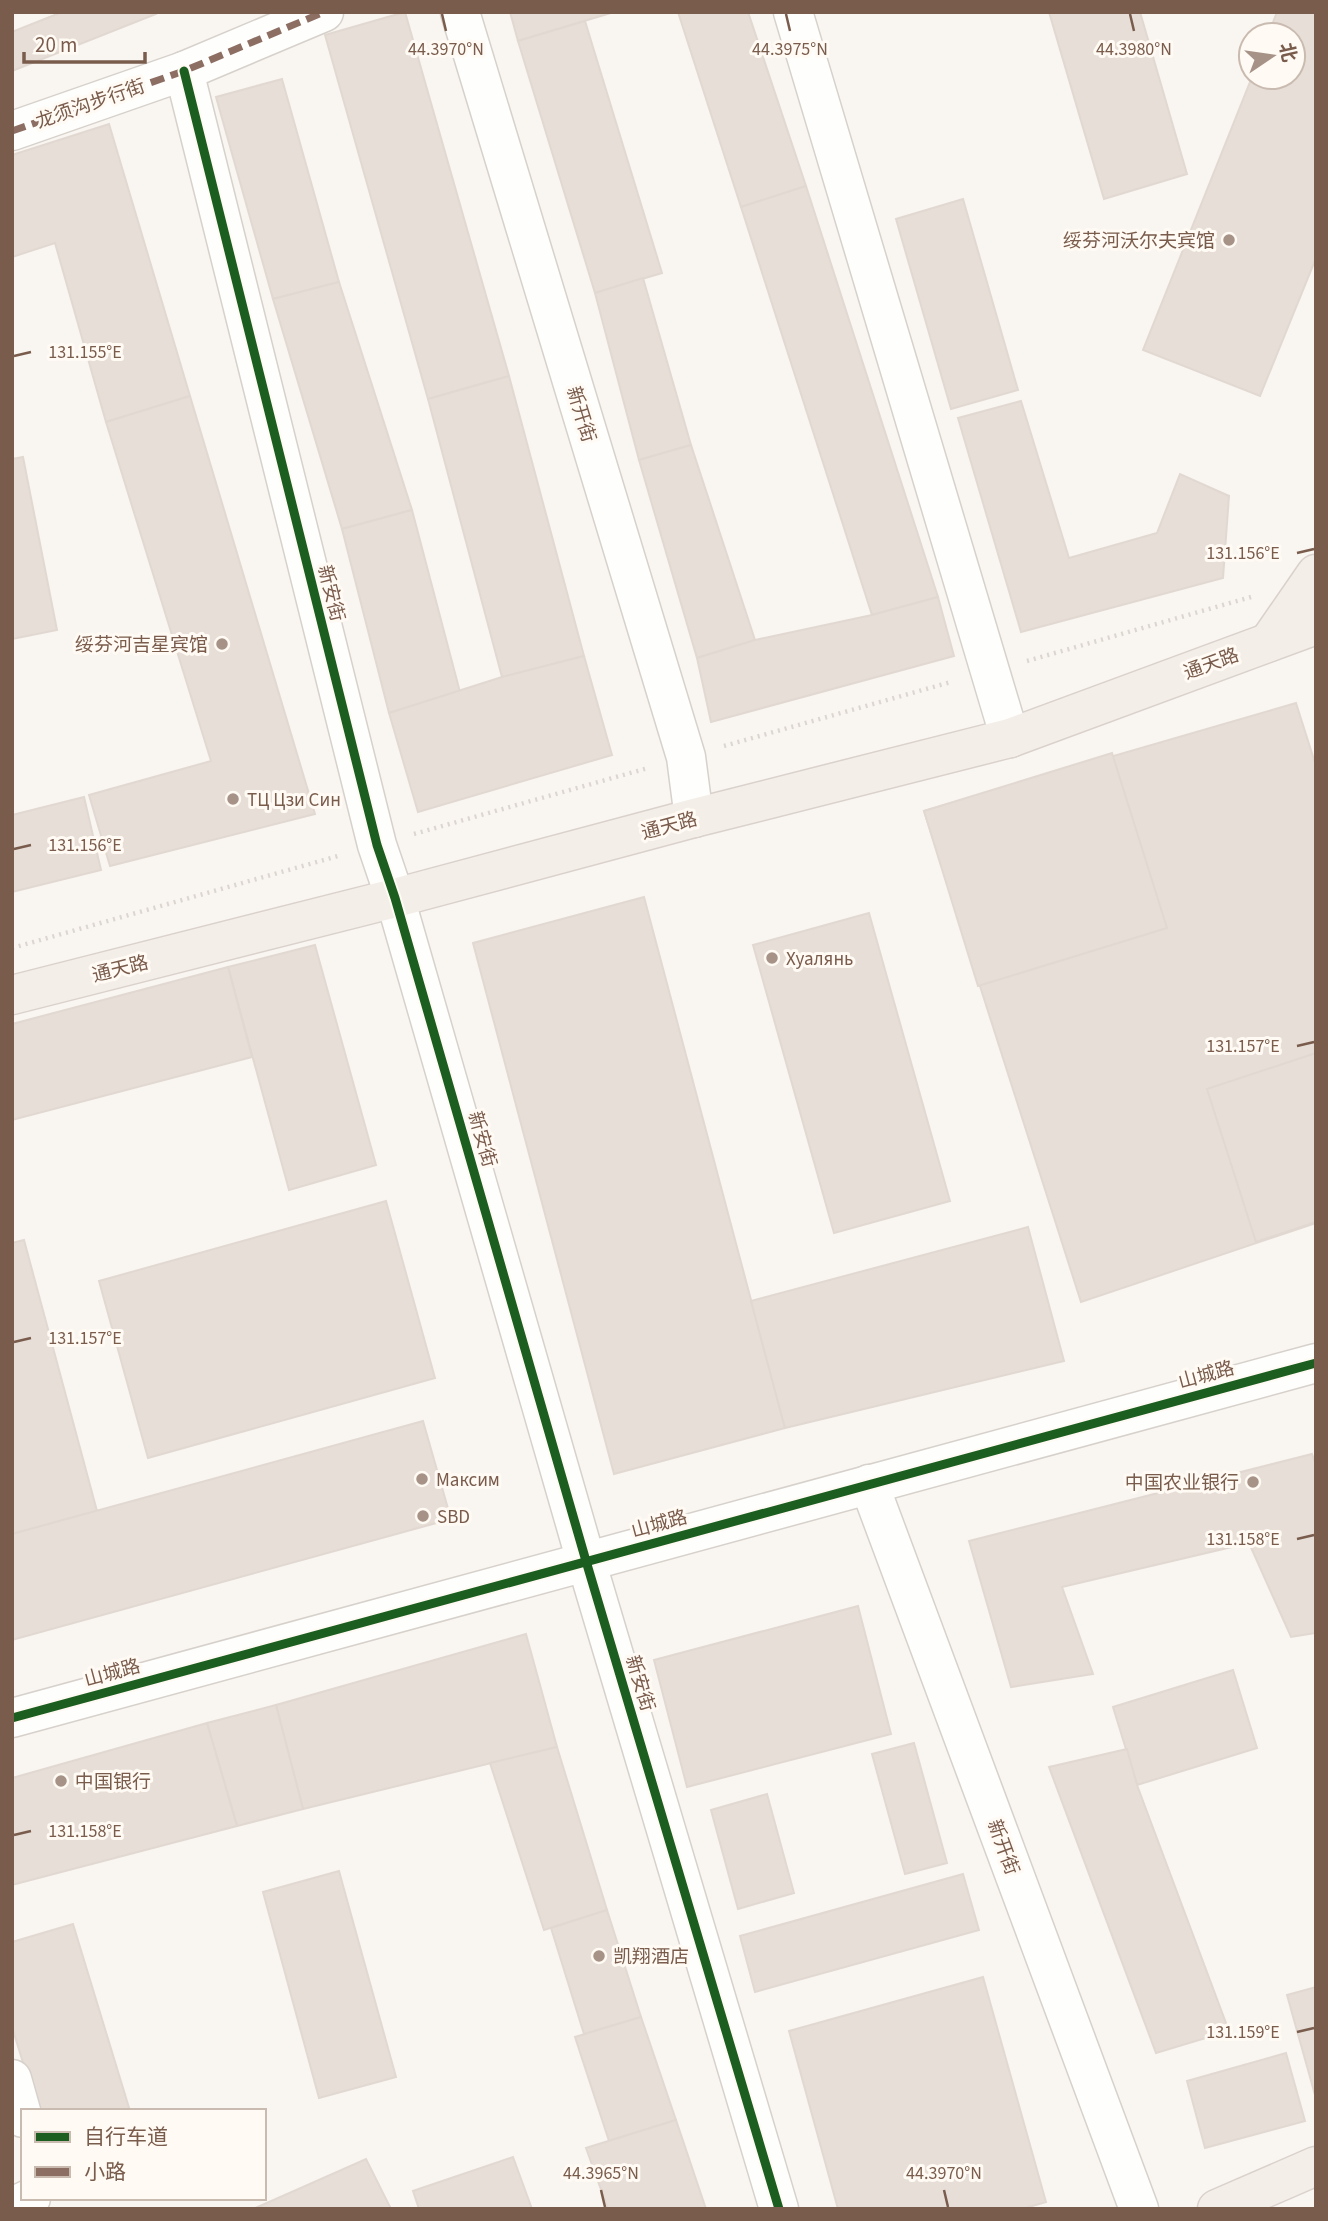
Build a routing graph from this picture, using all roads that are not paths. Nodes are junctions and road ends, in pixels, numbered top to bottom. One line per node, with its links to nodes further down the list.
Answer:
1 (324, 12): 4 (street, 龙须沟步行街)
2 (460, 12): 10 (street, 新开街)
3 (793, 12): 9 (street)
4 (184, 71): 5 (street, 龙须沟步行街); 11 (street, 新安街)
5 (12, 131)
6 (1316, 574): 8 (main road)
7 (1316, 625): 8 (main road, 通天路)
8 (1269, 642): 9 (main road, 通天路)
9 (1010, 738): 10 (main road, 通天路)
10 (694, 818): 11 (main road, 通天路)
11 (395, 898): 12 (main road, 通天路); 15 (street, 新安街)
12 (12, 995)
13 (1316, 1363): 14 (street, 山城路)
14 (869, 1484): 15 (street, 山城路); 21 (street, 新开街)
15 (586, 1562): 16 (street, 山城路); 20 (street, 新安街)
16 (12, 1718)
17 (12, 2079): 18 (street)
18 (21, 2111)
19 (1316, 2166): 22 (main road)
20 (779, 2209)
21 (1139, 2209)
22 (1217, 2209)

